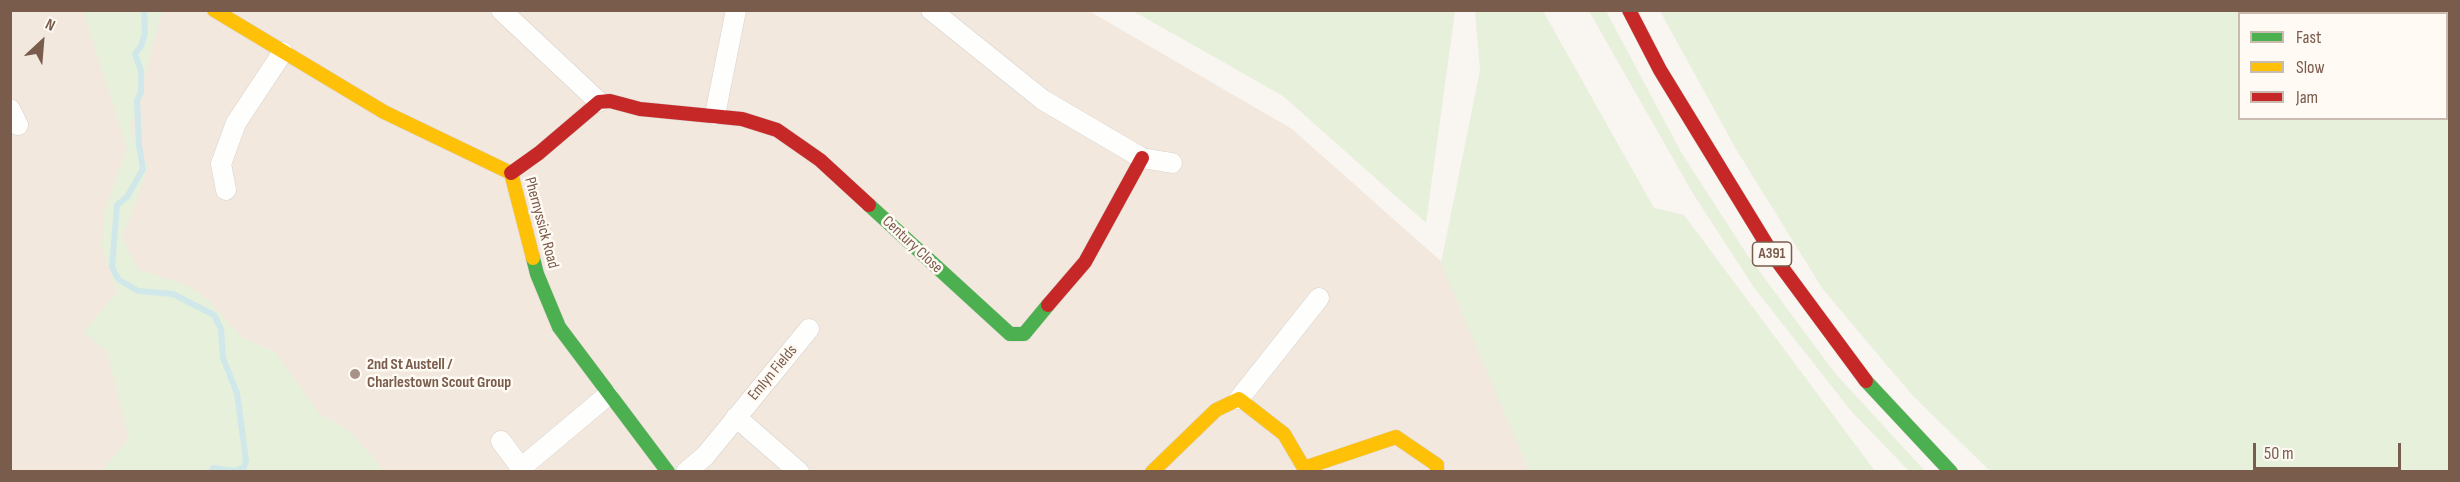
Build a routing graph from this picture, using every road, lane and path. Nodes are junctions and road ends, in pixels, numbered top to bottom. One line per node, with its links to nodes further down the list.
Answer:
1 (214, 10): 6 (main road, Phernyssick Road)
2 (501, 10): 7 (street)
3 (736, 10): 8 (street)
4 (931, 10): 9 (street)
5 (1629, 10): 25 (main road, A391)
6 (283, 52): 11 (main road, Phernyssick Road); 12 (street)
7 (599, 102): 8 (main road, Century Close); 11 (main road)
8 (715, 115): 9 (main road, Century Close)
9 (1142, 158): 10 (street)
10 (1172, 163)
11 (512, 173): 15 (main road, Phernyssick Road)
12 (226, 190)
13 (1319, 298): 16 (street)
14 (809, 329): 17 (street, Emlyn Fields)
15 (608, 395): 19 (street); 20 (main road, Phernyssick Road)
16 (1239, 399): 23 (main road); 24 (main road)
17 (736, 417): 21 (street, Emlyn Fields); 22 (street, Emlyn Fields)
18 (501, 441): 19 (street)
19 (522, 470)
20 (668, 471)
21 (686, 471)
22 (800, 471)
23 (1152, 471)
24 (1437, 471)
25 (1951, 471)

